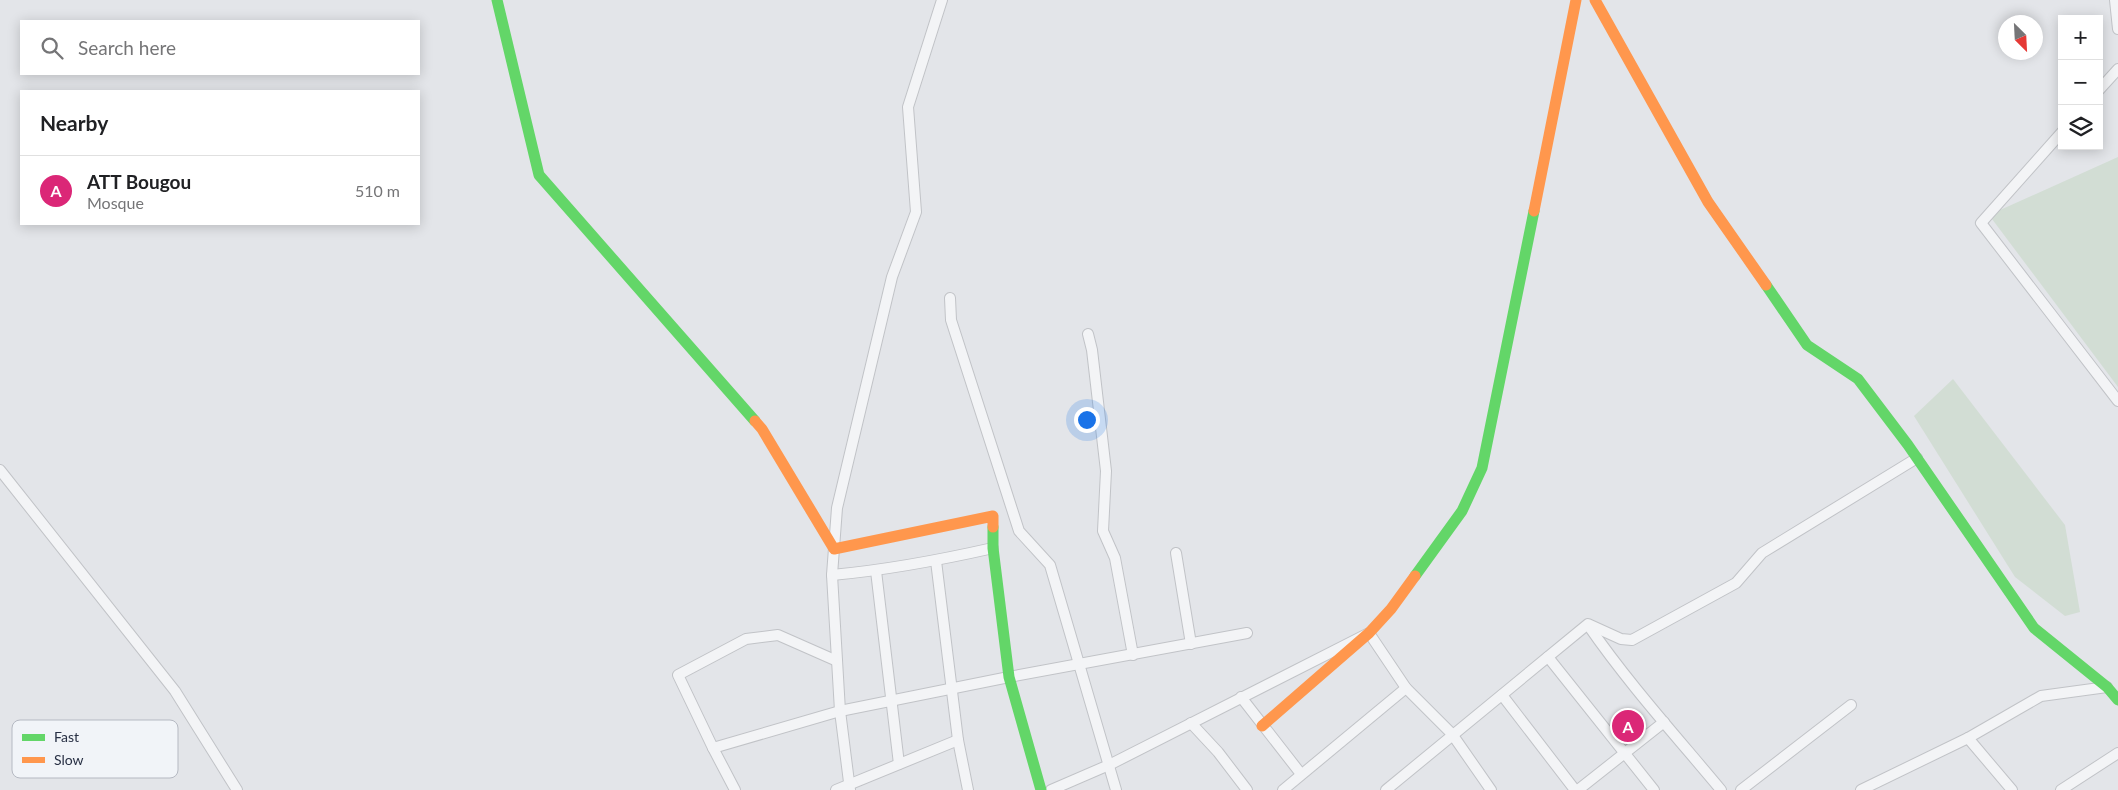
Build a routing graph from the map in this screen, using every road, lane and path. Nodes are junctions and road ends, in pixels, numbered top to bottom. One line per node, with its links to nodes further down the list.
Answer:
1 (497, 0): 16 (street)
2 (942, 0): 16 (street)
3 (1576, 0): 23 (street)
4 (1595, 0): 13 (street)
5 (2115, 0): 6 (street)
6 (2118, 29)
7 (2118, 69): 8 (street)
8 (2103, 86)
9 (2058, 136): 12 (street)
10 (950, 298): 28 (street)
11 (1088, 334): 25 (street)
12 (2118, 400)
13 (1917, 458): 21 (street); 30 (street)
14 (0, 470): 54 (street)
15 (993, 548): 16 (street); 18 (street); 29 (street)
16 (834, 549): 20 (street)
17 (1176, 553): 24 (street)
18 (936, 561): 19 (street); 32 (street)
19 (876, 571): 20 (street); 36 (street)
20 (832, 575): 27 (street)
21 (1588, 624): 26 (street); 39 (street)
22 (1247, 633): 24 (street)
23 (1369, 633): 31 (street); 34 (street); 41 (street)
24 (1191, 644): 25 (street)
25 (1133, 655): 28 (street)
26 (1548, 657): 33 (street); 46 (street)
27 (837, 661): 38 (street); 45 (street)
28 (1080, 665): 29 (street); 49 (street)
29 (1009, 677): 32 (street); 58 (street)
30 (2107, 687): 35 (street); 43 (street)
31 (1406, 688): 42 (street); 50 (street)
32 (952, 690): 36 (street); 44 (street)
33 (1502, 695): 42 (street); 64 (street)
34 (1241, 697): 40 (street); 41 (street)
35 (2118, 700)
36 (890, 702): 38 (street); 48 (street)
37 (1851, 705): 67 (street)
38 (840, 711): 45 (street); 51 (street)
39 (1664, 722): 46 (street); 66 (street)
40 (1191, 723): 49 (street); 61 (street)
41 (1262, 726): 50 (street)
42 (1452, 734): 52 (street); 63 (street)
43 (1968, 738): 53 (street); 68 (street)
44 (958, 740): 48 (street); 57 (street)
45 (713, 748): 55 (street)
46 (1625, 753): 64 (street); 65 (street)
47 (2118, 753): 69 (street)
48 (899, 764): 51 (street)
49 (1109, 765): 59 (street); 60 (street)
50 (1301, 774): 62 (street)
51 (849, 787): 56 (street)
52 (1485, 788)
53 (1866, 789)
54 (237, 790)
55 (735, 790)
56 (836, 790)
57 (968, 790)
58 (1041, 790)
59 (1051, 790)
60 (1116, 790)
61 (1247, 790)
62 (1283, 790)
63 (1386, 790)
64 (1576, 790)
65 (1654, 790)
66 (1721, 790)
67 (1741, 790)
68 (2012, 790)
69 (2061, 790)

